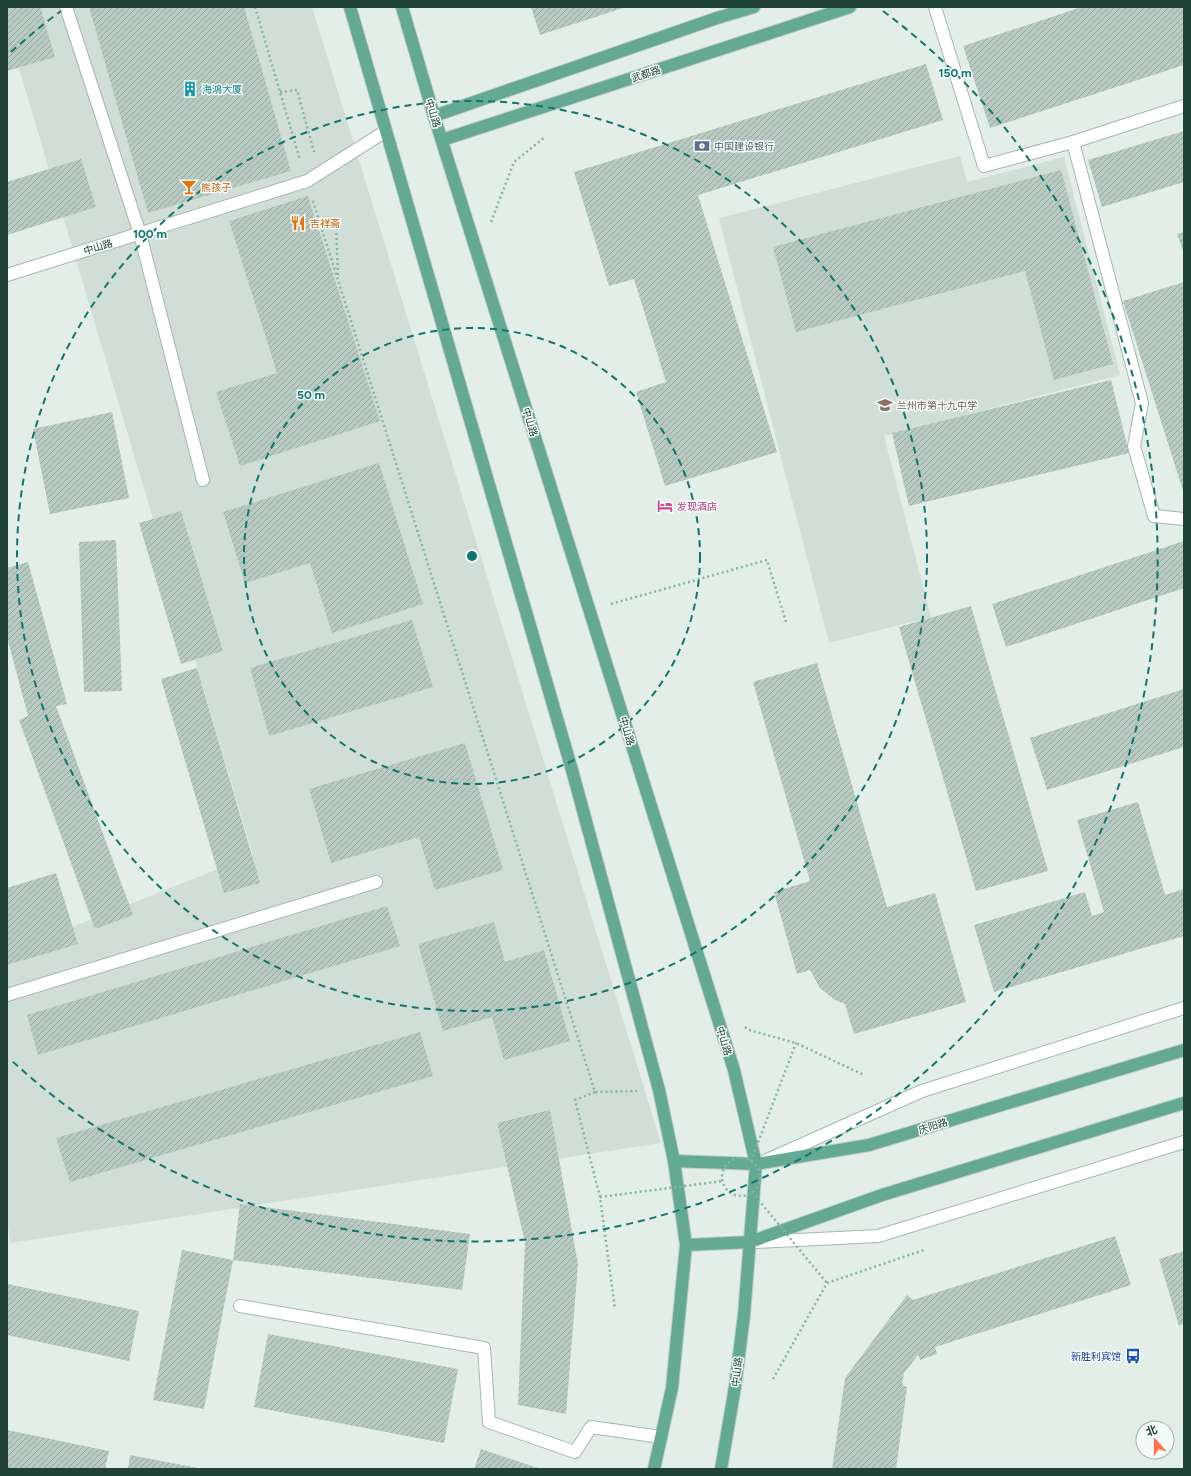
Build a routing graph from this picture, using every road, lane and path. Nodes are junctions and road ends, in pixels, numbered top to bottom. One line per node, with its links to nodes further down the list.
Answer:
1 (66, 7): 18 (street)
2 (255, 7): 8 (path)
3 (350, 7): 11 (main road)
4 (402, 7): 10 (main road, 中山路)
5 (754, 7): 10 (main road)
6 (850, 7): 13 (main road, 武都路)
7 (935, 7): 14 (street)
8 (280, 92): 15 (path); 16 (path)
9 (1184, 106): 14 (street)
10 (434, 116): 13 (main road, 中山路)
11 (386, 131): 16 (street, 中山路); 33 (main road)
12 (544, 137): 19 (path)
13 (442, 140): 19 (main road, 中山路)
14 (1073, 142): 23 (street)
15 (314, 152)
16 (307, 181): 18 (street, 中山路); 21 (path)
17 (336, 223): 21 (path)
18 (140, 234): 20 (street, 中山路); 22 (street)
19 (478, 256): 24 (main road, 中山路)
20 (7, 275)
21 (338, 282): 34 (path)
22 (203, 480)
23 (1184, 519)
24 (589, 610): 25 (path); 38 (main road, 中山路)
25 (786, 622)
26 (376, 882): 27 (street)
27 (7, 994)
28 (1184, 1008): 38 (street)
29 (742, 1024): 30 (path)
30 (796, 1043): 32 (path); 38 (path, bridge)
31 (1184, 1050): 38 (main road, 庆阳路)
32 (864, 1076)
33 (659, 1090): 34 (path); 37 (main road)
34 (595, 1092): 41 (path)
35 (1184, 1103): 42 (main road)
36 (1184, 1142): 42 (street)
37 (674, 1161): 38 (main road, 庆阳路); 43 (main road)
38 (754, 1162): 39 (path, bridge); 40 (path, bridge); 42 (main road, 中山路)
39 (723, 1181): 40 (path, bridge); 41 (path, bridge)
40 (752, 1192): 45 (path, bridge)
41 (600, 1197): 47 (path)
42 (750, 1242): 43 (main road); 51 (main road, 中山路)
43 (686, 1245): 49 (main road)
44 (924, 1250): 45 (path)
45 (827, 1284): 48 (path)
46 (240, 1306): 49 (street)
47 (615, 1310)
48 (773, 1379)
49 (661, 1437): 50 (main road)
50 (654, 1469)
51 (721, 1469)

